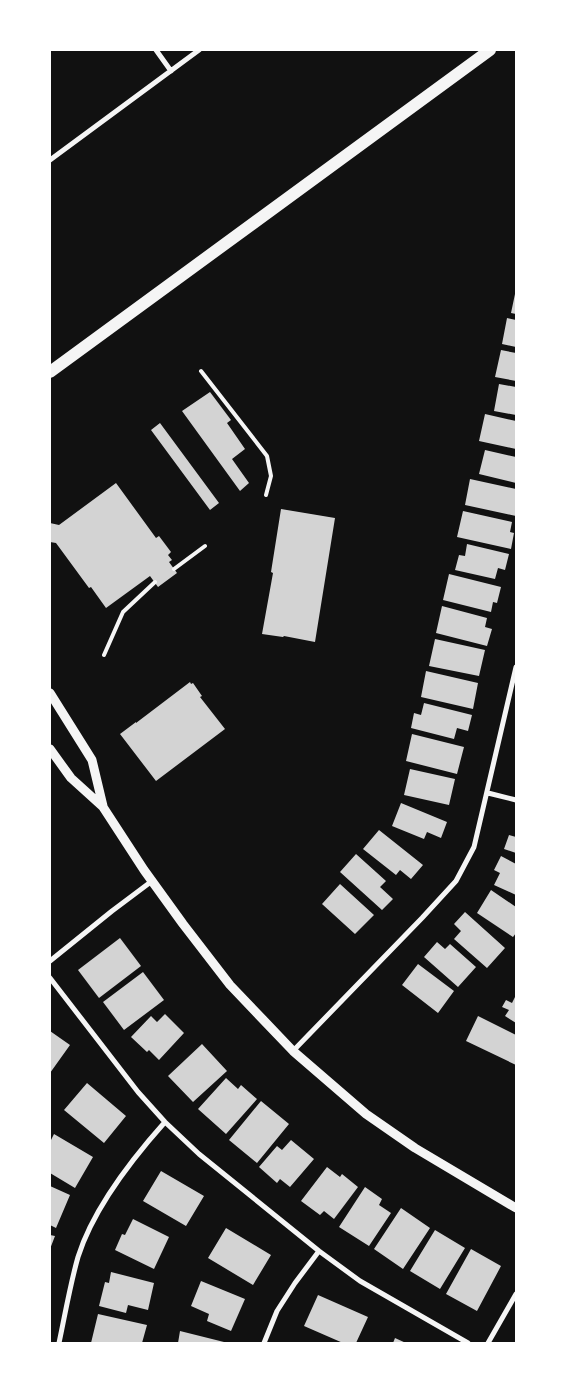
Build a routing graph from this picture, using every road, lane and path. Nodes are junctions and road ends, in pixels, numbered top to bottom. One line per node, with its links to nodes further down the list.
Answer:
1 (156, 50): 4 (street)
2 (199, 50): 4 (street)
3 (490, 50): 7 (main road)
4 (171, 71): 5 (street)
5 (50, 160)
6 (201, 371): 8 (lane)
7 (50, 372)
8 (266, 495)
9 (205, 546): 10 (lane)
10 (174, 569)
11 (155, 582): 12 (lane)
12 (104, 655)
13 (516, 667): 16 (street)
14 (50, 694): 18 (street)
15 (50, 749): 18 (street)
16 (488, 793): 17 (street); 22 (street)
17 (516, 800)
18 (103, 807): 19 (street)
19 (152, 881): 20 (street); 22 (street)
20 (50, 961)
21 (50, 978): 23 (street)
22 (293, 1051): 24 (street)
23 (165, 1122): 25 (street); 27 (street)
24 (516, 1208)
25 (319, 1251): 28 (street); 29 (street)
26 (516, 1294): 30 (street)
27 (58, 1343)
28 (264, 1343)
29 (468, 1343)
30 (488, 1343)

